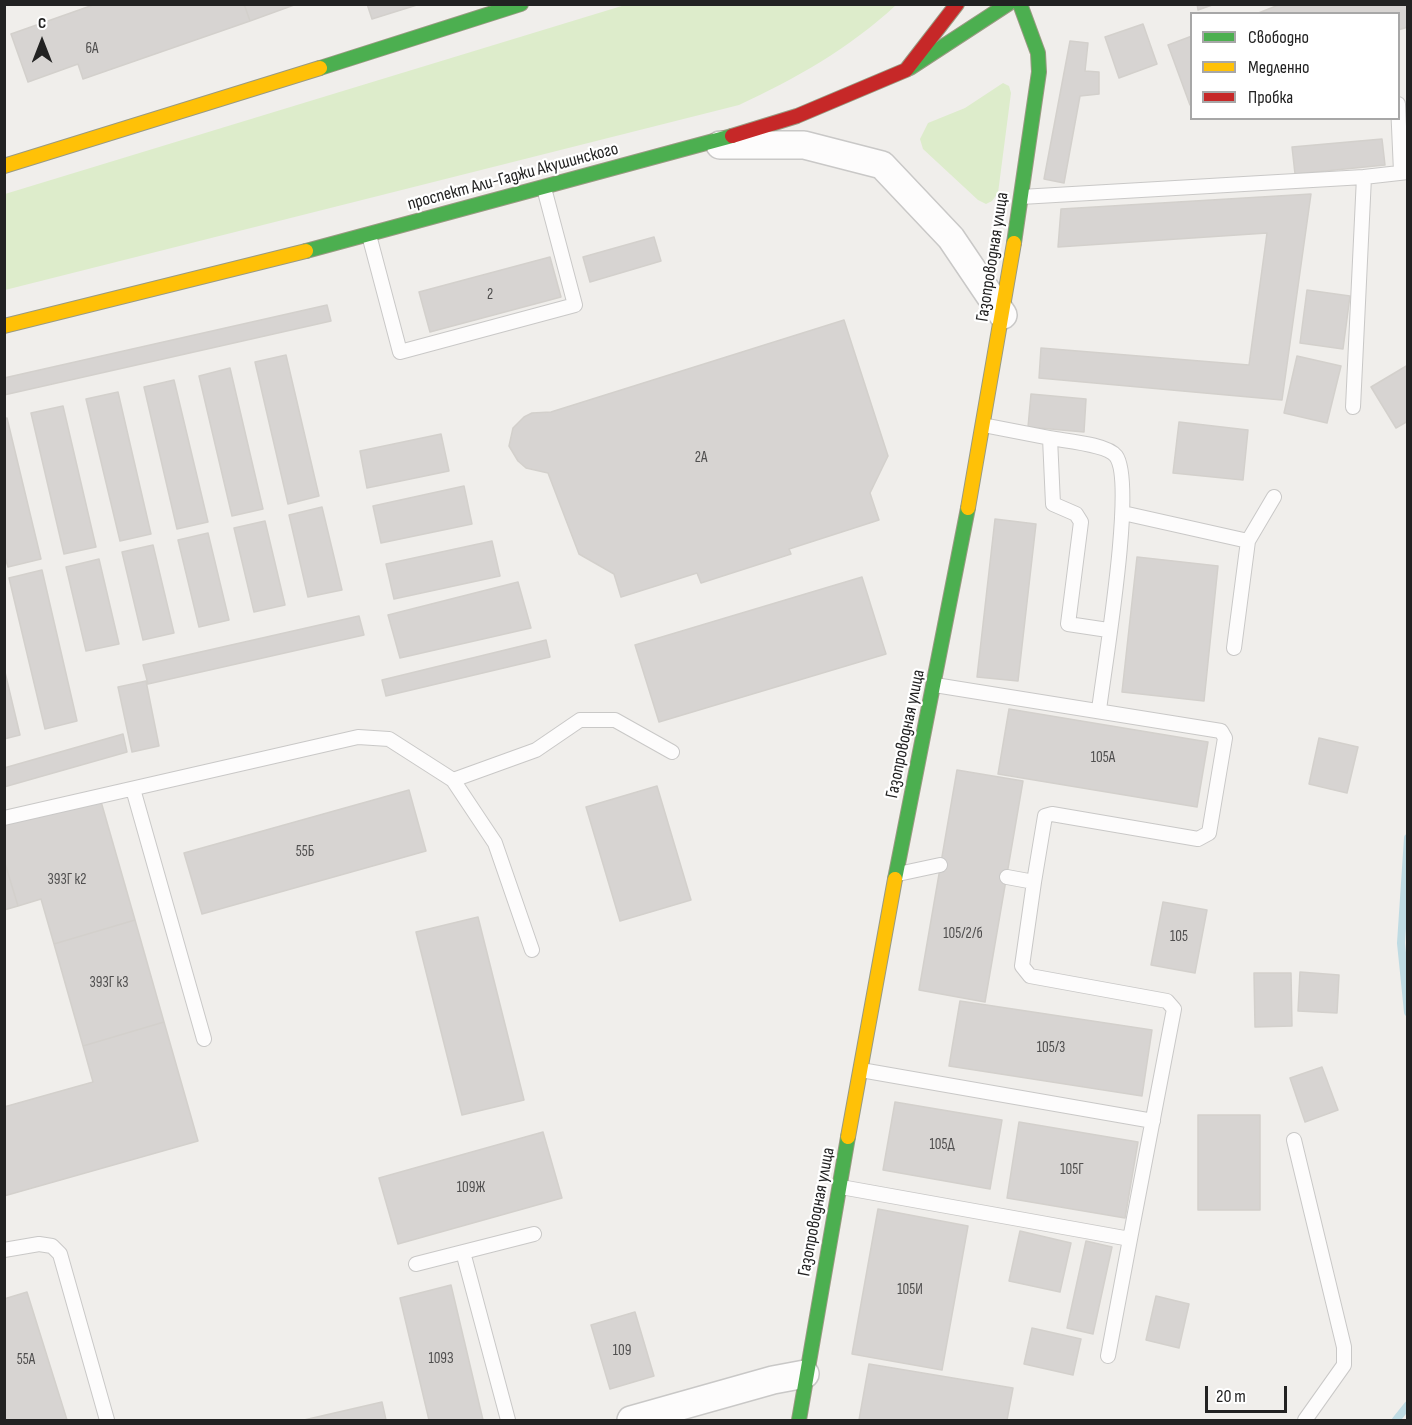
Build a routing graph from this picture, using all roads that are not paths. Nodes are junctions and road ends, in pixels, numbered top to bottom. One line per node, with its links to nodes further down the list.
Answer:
1 (521, 4): 10 (main road)
2 (942, 4): 6 (main road)
3 (957, 4): 6 (main road)
4 (1008, 4): 7 (main road, проспект Али-Гаджи Акушинского)
5 (1020, 4): 14 (main road, Газопроводная улица)
6 (941, 23): 7 (main road)
7 (906, 70): 9 (main road, проспект Али-Гаджи Акушинского)
8 (1399, 120): 11 (lane)
9 (701, 145): 13 (main road, проспект Али-Гаджи Акушинского); 16 (street)
10 (4, 166)
11 (1404, 172): 12 (lane)
12 (1364, 177): 14 (lane); 18 (lane)
13 (543, 186): 15 (main road, проспект Али-Гаджи Акушинского); 15 (lane)
14 (1021, 197): 16 (main road, Газопроводная улица)
15 (369, 234): 17 (main road, проспект Али-Гаджи Акушинского)
16 (1003, 315): 19 (main road, Газопроводная улица)
17 (4, 326)
18 (1353, 407)
19 (982, 425): 20 (lane); 26 (main road, Газопроводная улица)
20 (1050, 438): 22 (lane); 24 (lane)
21 (1274, 497): 23 (lane)
22 (1123, 513): 23 (lane); 24 (lane)
23 (1248, 541): 25 (lane)
24 (1108, 630): 27 (lane)
25 (1234, 648)
26 (935, 685): 27 (lane); 33 (main road, Газопроводная улица)
27 (1099, 710): 35 (lane)
28 (672, 752): 29 (lane)
29 (453, 780): 30 (lane); 36 (lane)
30 (133, 789): 31 (lane); 37 (lane)
31 (4, 818)
32 (940, 865): 33 (lane)
33 (896, 875): 38 (main road, Газопроводная улица)
34 (1007, 877): 35 (lane)
35 (1034, 882): 39 (lane)
36 (532, 950)
37 (204, 1039)
38 (861, 1070): 39 (lane); 41 (main road, Газопроводная улица)
39 (1153, 1121): 43 (lane)
40 (1294, 1140): 53 (lane)
41 (840, 1187): 43 (lane); 48 (main road, Газопроводная улица)
42 (534, 1234): 45 (lane)
43 (1130, 1239): 47 (lane)
44 (4, 1250): 49 (lane)
45 (463, 1252): 46 (lane); 50 (lane)
46 (416, 1264)
47 (1108, 1356)
48 (805, 1374): 51 (street); 52 (main road, Газопроводная улица)
49 (107, 1420)
50 (508, 1420)
51 (631, 1420)
52 (799, 1420)
53 (1305, 1420)

